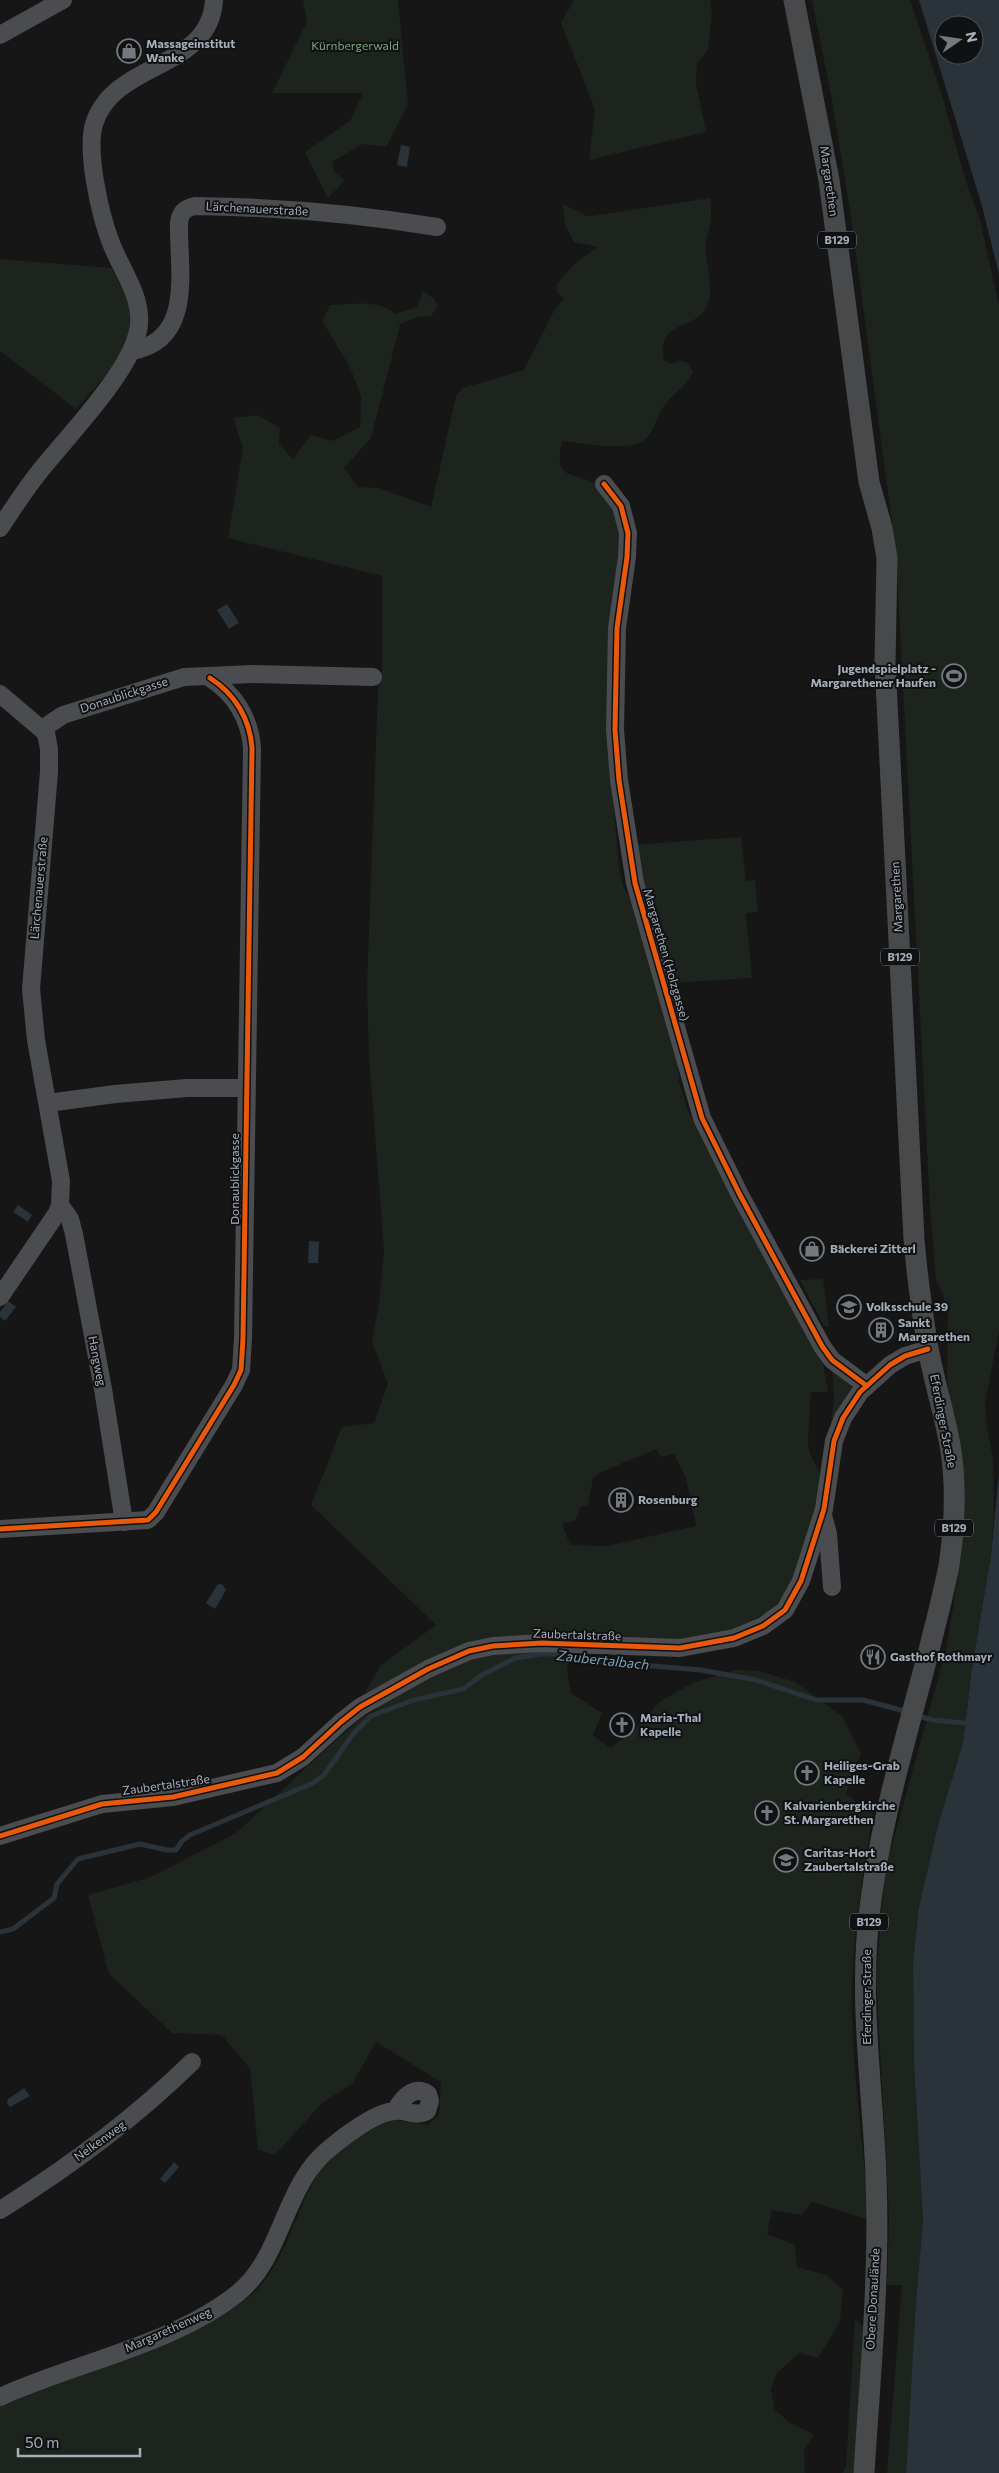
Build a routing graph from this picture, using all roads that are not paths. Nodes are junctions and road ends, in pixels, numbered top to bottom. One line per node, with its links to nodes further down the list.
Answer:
1 (214, 0): 6 (street)
2 (794, 0): 16 (main road, Margarethen / B129)
3 (56, 2): 4 (street)
4 (0, 35)
5 (437, 227): 6 (street, Lärchenauerstraße)
6 (132, 351): 8 (street)
7 (604, 484): 19 (street, Margarethen (Holzgasse))
8 (0, 528)
9 (373, 677): 10 (street, Donaublickgasse)
10 (210, 678): 12 (street, Donaublickgasse); 13 (street, Donaublickgasse)
11 (0, 694): 12 (street)
12 (42, 729): 14 (street, Lärchenauerstraße)
13 (246, 1088): 14 (street); 21 (street, Donaublickgasse)
14 (48, 1103): 15 (street, Lärchenauerstraße)
15 (60, 1204): 17 (street, Lärchenauerstraße); 21 (street, Hangweg)
16 (918, 1283): 18 (main road, Eferdinger Straße / B129)
17 (0, 1297)
18 (928, 1349): 19 (street, Zaubertalstraße); 27 (main road, Eferdinger Straße / B129)
19 (867, 1386): 20 (street, Zaubertalstraße)
20 (823, 1514): 23 (street); 24 (street, Zaubertalstraße)
21 (124, 1522): 22 (street, Donaublickgasse)
22 (0, 1529)
23 (832, 1587)
24 (0, 1836)
25 (192, 2062): 28 (street, Nelkenweg)
26 (396, 2110): 29 (street, Margarethenweg)
27 (873, 2126): 30 (main road, Obere Donaulände / B129)
28 (0, 2210)
29 (0, 2397)
30 (864, 2473)

